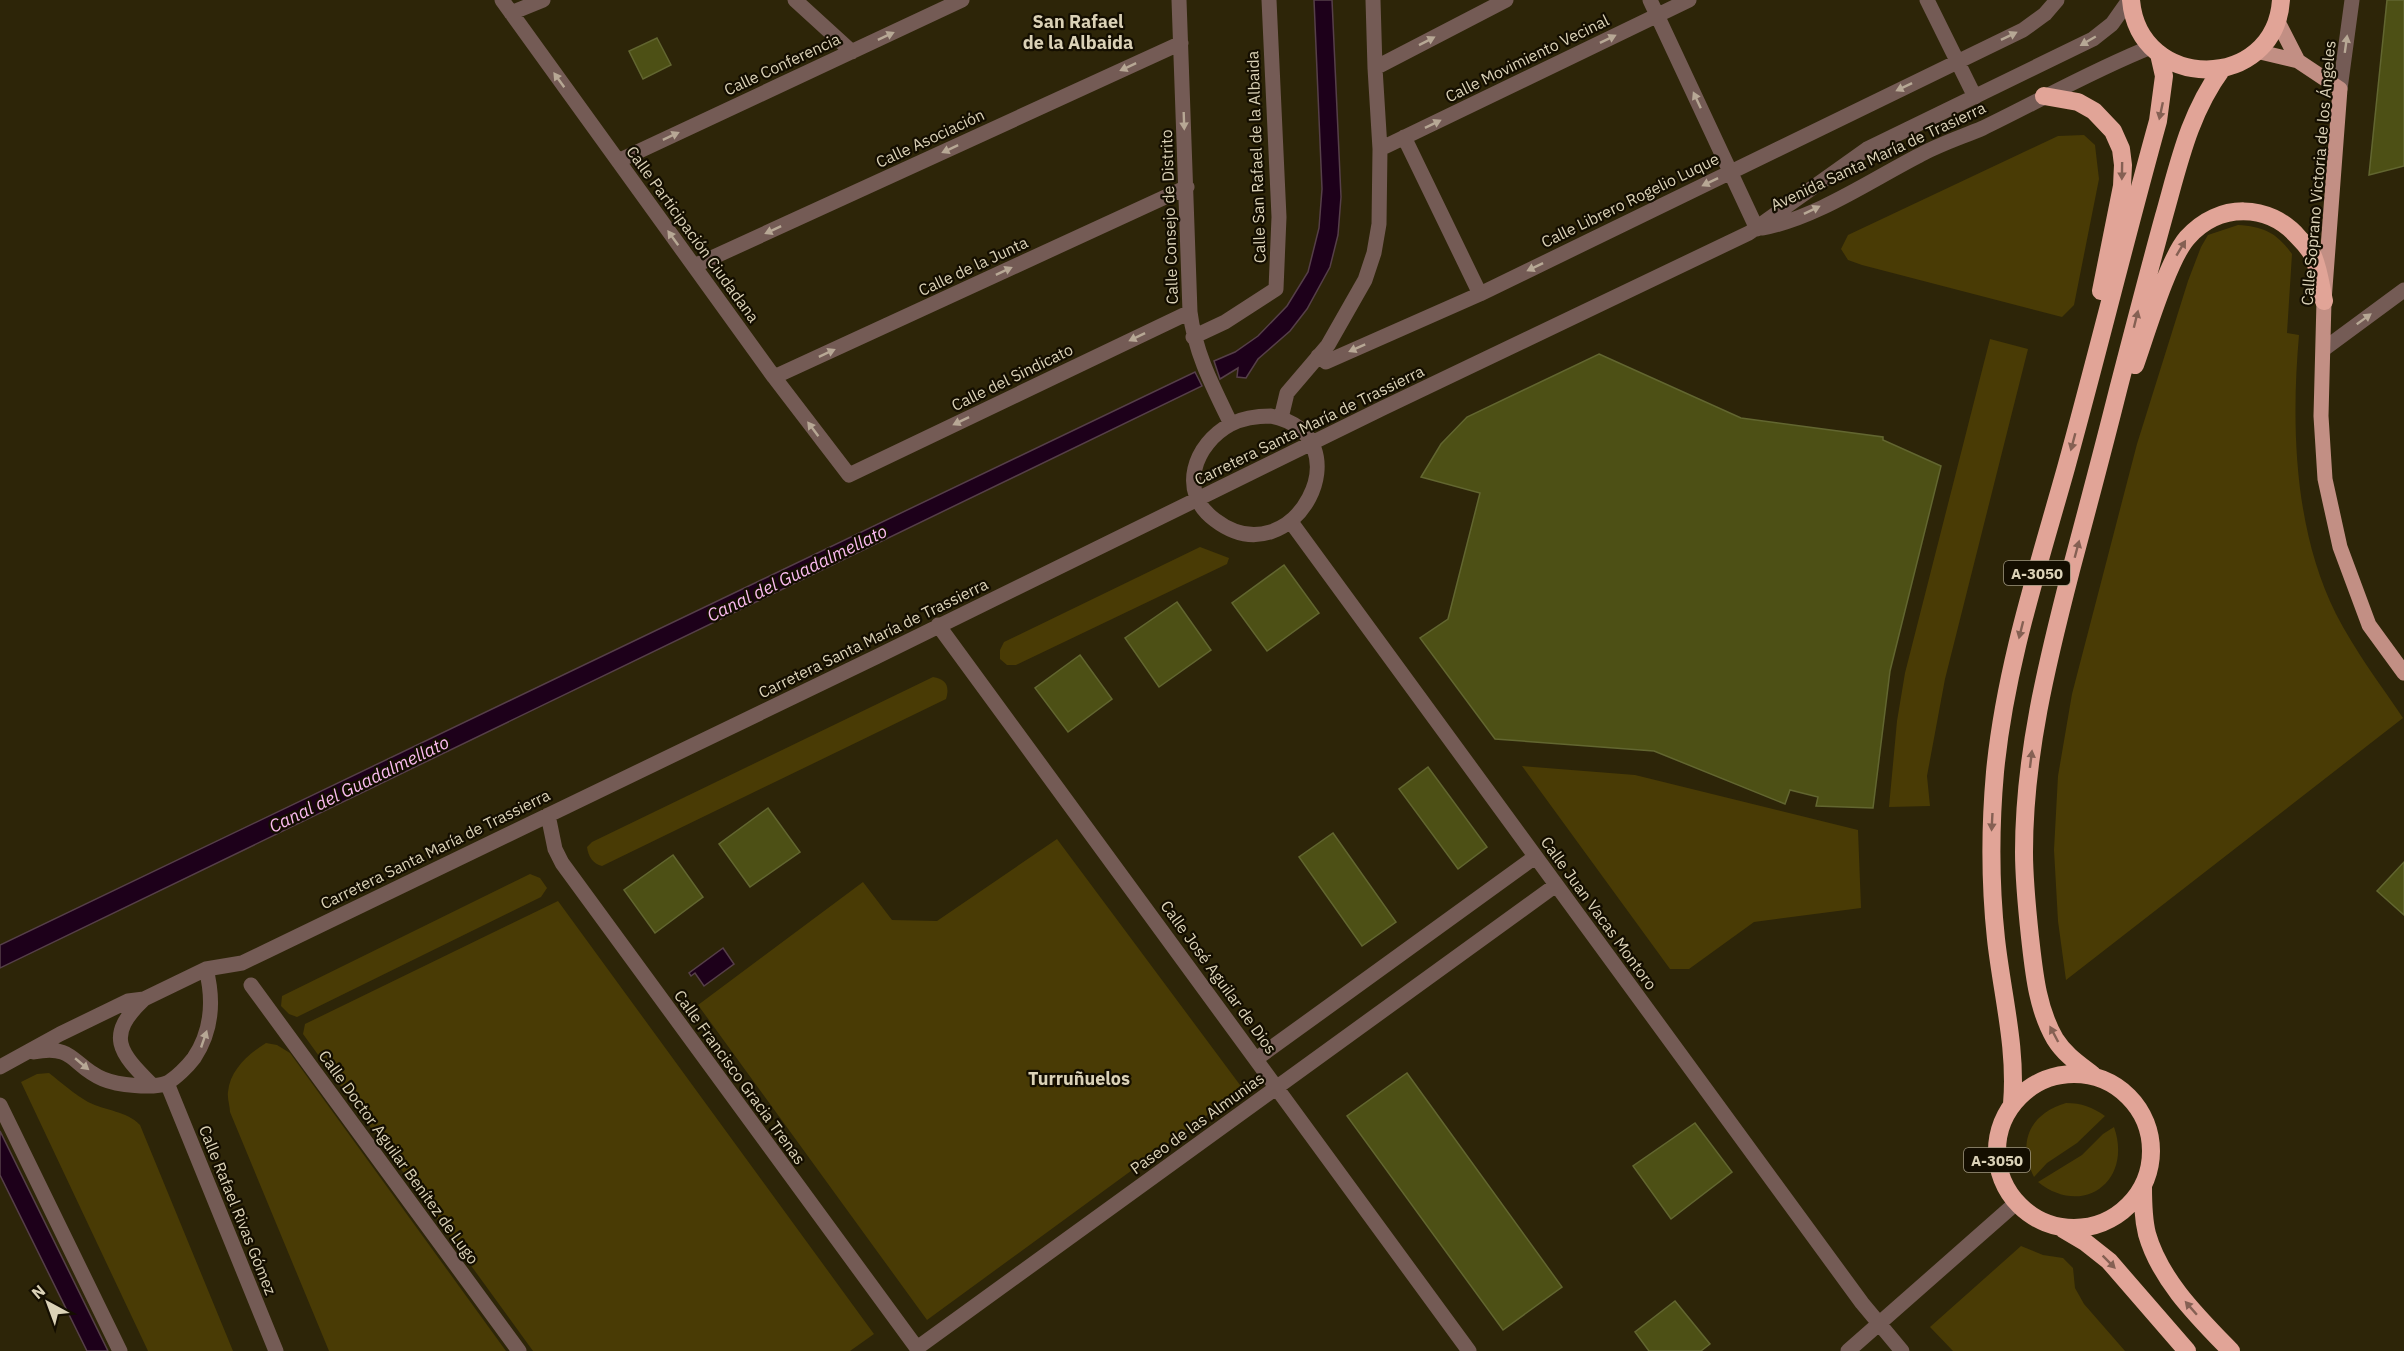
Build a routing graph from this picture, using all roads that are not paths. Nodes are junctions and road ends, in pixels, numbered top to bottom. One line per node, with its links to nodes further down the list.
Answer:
1 (502, 0): 16 (street, Calle Participación Ciudadana)
2 (543, 0): 16 (street)
3 (795, 0): 21 (street)
4 (962, 0): 21 (street, Calle Conferencia, one-way to 4)
5 (1179, 0): 18 (street, Calle Consejo de Distrito)
6 (1269, 0): 40 (street, Calle San Rafael de la Albaida)
7 (1373, 0): 24 (street)
8 (1506, 0): 24 (street, one-way to 8)
9 (1650, 0): 17 (street)
10 (1689, 0): 17 (street, Calle Movimiento Vecinal)
11 (1927, 0): 23 (street)
12 (2057, 0): 23 (street, Calle Librero Rogelio Luque, one-way to 12)
13 (2130, 0): 19 (highway, A-3050); 28 (street, Avenida Santa María de Trasierra, one-way to 28)
14 (2352, 0): 26 (street, Calle Soprano Victoria de los Ángeles, one-way to 14)
15 (2280, 6): 20 (highway, A-3050); 22 (main road)
16 (511, 13): 31 (street, Calle Participación Ciudadana, one-way to 16)
17 (1658, 16): 29 (street, Calle Movimiento Vecinal, one-way to 17); 32 (street, one-way to 17)
18 (1181, 43): 33 (street, Calle Consejo de Distrito, one-way to 33); 35 (street, Calle Asociación, one-way to 35)
19 (2155, 50): 25 (highway, A-3050); 27 (street, Avenida Santa María de Trasierra); 44 (highway, A-3050, one-way to 44)
20 (2256, 51): 22 (main road); 25 (highway, A-3050)
21 (852, 52): 31 (street, Calle Conferencia, one-way to 21)
22 (2298, 61): 26 (main road)
23 (1957, 62): 28 (street); 32 (street, Calle Librero Rogelio Luque, one-way to 32)
24 (1375, 68): 30 (street)
25 (2222, 69): 49 (highway, A-3050, one-way to 25)
26 (2340, 89): 38 (main road, Calle Soprano Victoria de los Ángeles)
27 (2044, 96): 34 (street, Avenida Santa María de Trasierra, one-way to 27); 44 (highway, one-way to 44)
28 (1975, 97): 34 (street, Avenida Santa María de Trasierra)
29 (1404, 137): 30 (street, Calle Movimiento Vecinal); 37 (street)
30 (1380, 149): 42 (street)
31 (618, 161): 35 (street, Calle Participación Ciudadana, one-way to 31)
32 (1731, 171): 34 (street); 37 (street, Calle Librero Rogelio Luque, one-way to 37)
33 (1187, 187): 39 (street, Calle Consejo de Distrito); 43 (street, Calle de la Junta, one-way to 33)
34 (1757, 229): 47 (street, Carretera Santa María de Trassierra)
35 (694, 266): 43 (street, Calle Participación Ciudadana)
36 (2404, 290): 41 (street, one-way to 36)
37 (1480, 294): 42 (street, Calle Librero Rogelio Luque, one-way to 42)
38 (2325, 301): 41 (main road, Calle Soprano Victoria de los Ángeles); 49 (highway, one-way to 38)
39 (1190, 312): 40 (street, Calle Consejo de Distrito); 48 (street, Calle del Sindicato, one-way to 48)
40 (1193, 337): 46 (street, Calle Consejo de Distrito)
41 (2324, 349): 53 (main road, Calle Soprano Victoria de los Ángeles)
42 (1318, 356): 45 (street)
43 (774, 377): 48 (street, Calle Participación Ciudadana, one-way to 43)
44 (2080, 414): 66 (highway, A-3050, one-way to 66)
45 (1281, 418): 46 (street); 47 (street)
46 (1231, 424): 50 (street)
47 (1311, 445): 50 (street, Carretera Santa María de Trassierra); 51 (street)
48 (849, 475)
49 (2095, 480): 63 (highway, A-3050, one-way to 49)
50 (1197, 499): 51 (street); 52 (street, Carretera Santa María de Trassierra)
51 (1291, 522): 55 (street, Calle Juan Vacas Montoro)
52 (938, 625): 54 (street, Carretera Santa María de Trassierra); 61 (street, Calle José Aguilar de Dios)
53 (2404, 673)
54 (548, 815): 57 (street, Carretera Santa María de Trassierra); 72 (street, Calle Francisco Gracia Trenas)
55 (1535, 857): 56 (street, Calle Juan Vacas Montoro); 61 (street, Paseo de las Almunias)
56 (1556, 885): 65 (street, Paseo de las Almunias); 71 (street, Calle Juan Vacas Montoro)
57 (206, 969): 59 (street, Carretera Santa María de Trassierra); 64 (street, one-way to 57)
58 (250, 985): 75 (street, Calle Doctor Aguilar Benítez de Lugo)
59 (144, 999): 60 (street, Carretera Santa María de Trassierra); 64 (street, Calle Rafael Rivas Gómez)
60 (28, 1054): 62 (street, Carretera Santa María de Trassierra); 64 (street, one-way to 64)
61 (1257, 1059): 65 (street, Calle José Aguilar de Dios)
62 (0, 1067)
63 (2093, 1076): 66 (highway, A-3050); 68 (highway, A-3050)
64 (160, 1084): 74 (street, Calle Rafael Rivas Gómez)
65 (1277, 1087): 72 (street, Paseo de las Almunias); 76 (street, Calle José Aguilar de Dios)
66 (2012, 1104): 69 (highway, A-3050)
67 (0, 1105): 73 (street)
68 (2143, 1187): 70 (highway, A-3050); 80 (highway, A-3050, one-way to 68)
69 (2016, 1203): 70 (highway, A-3050); 71 (street)
70 (2062, 1228): 79 (highway, A-3050, one-way to 79)
71 (1878, 1324): 77 (street); 78 (street, Calle Juan Vacas Montoro)
72 (916, 1350)
73 (120, 1351)
74 (276, 1351)
75 (519, 1351)
76 (1469, 1351)
77 (1848, 1351)
78 (1902, 1351)
79 (2187, 1351)
80 (2231, 1351)

